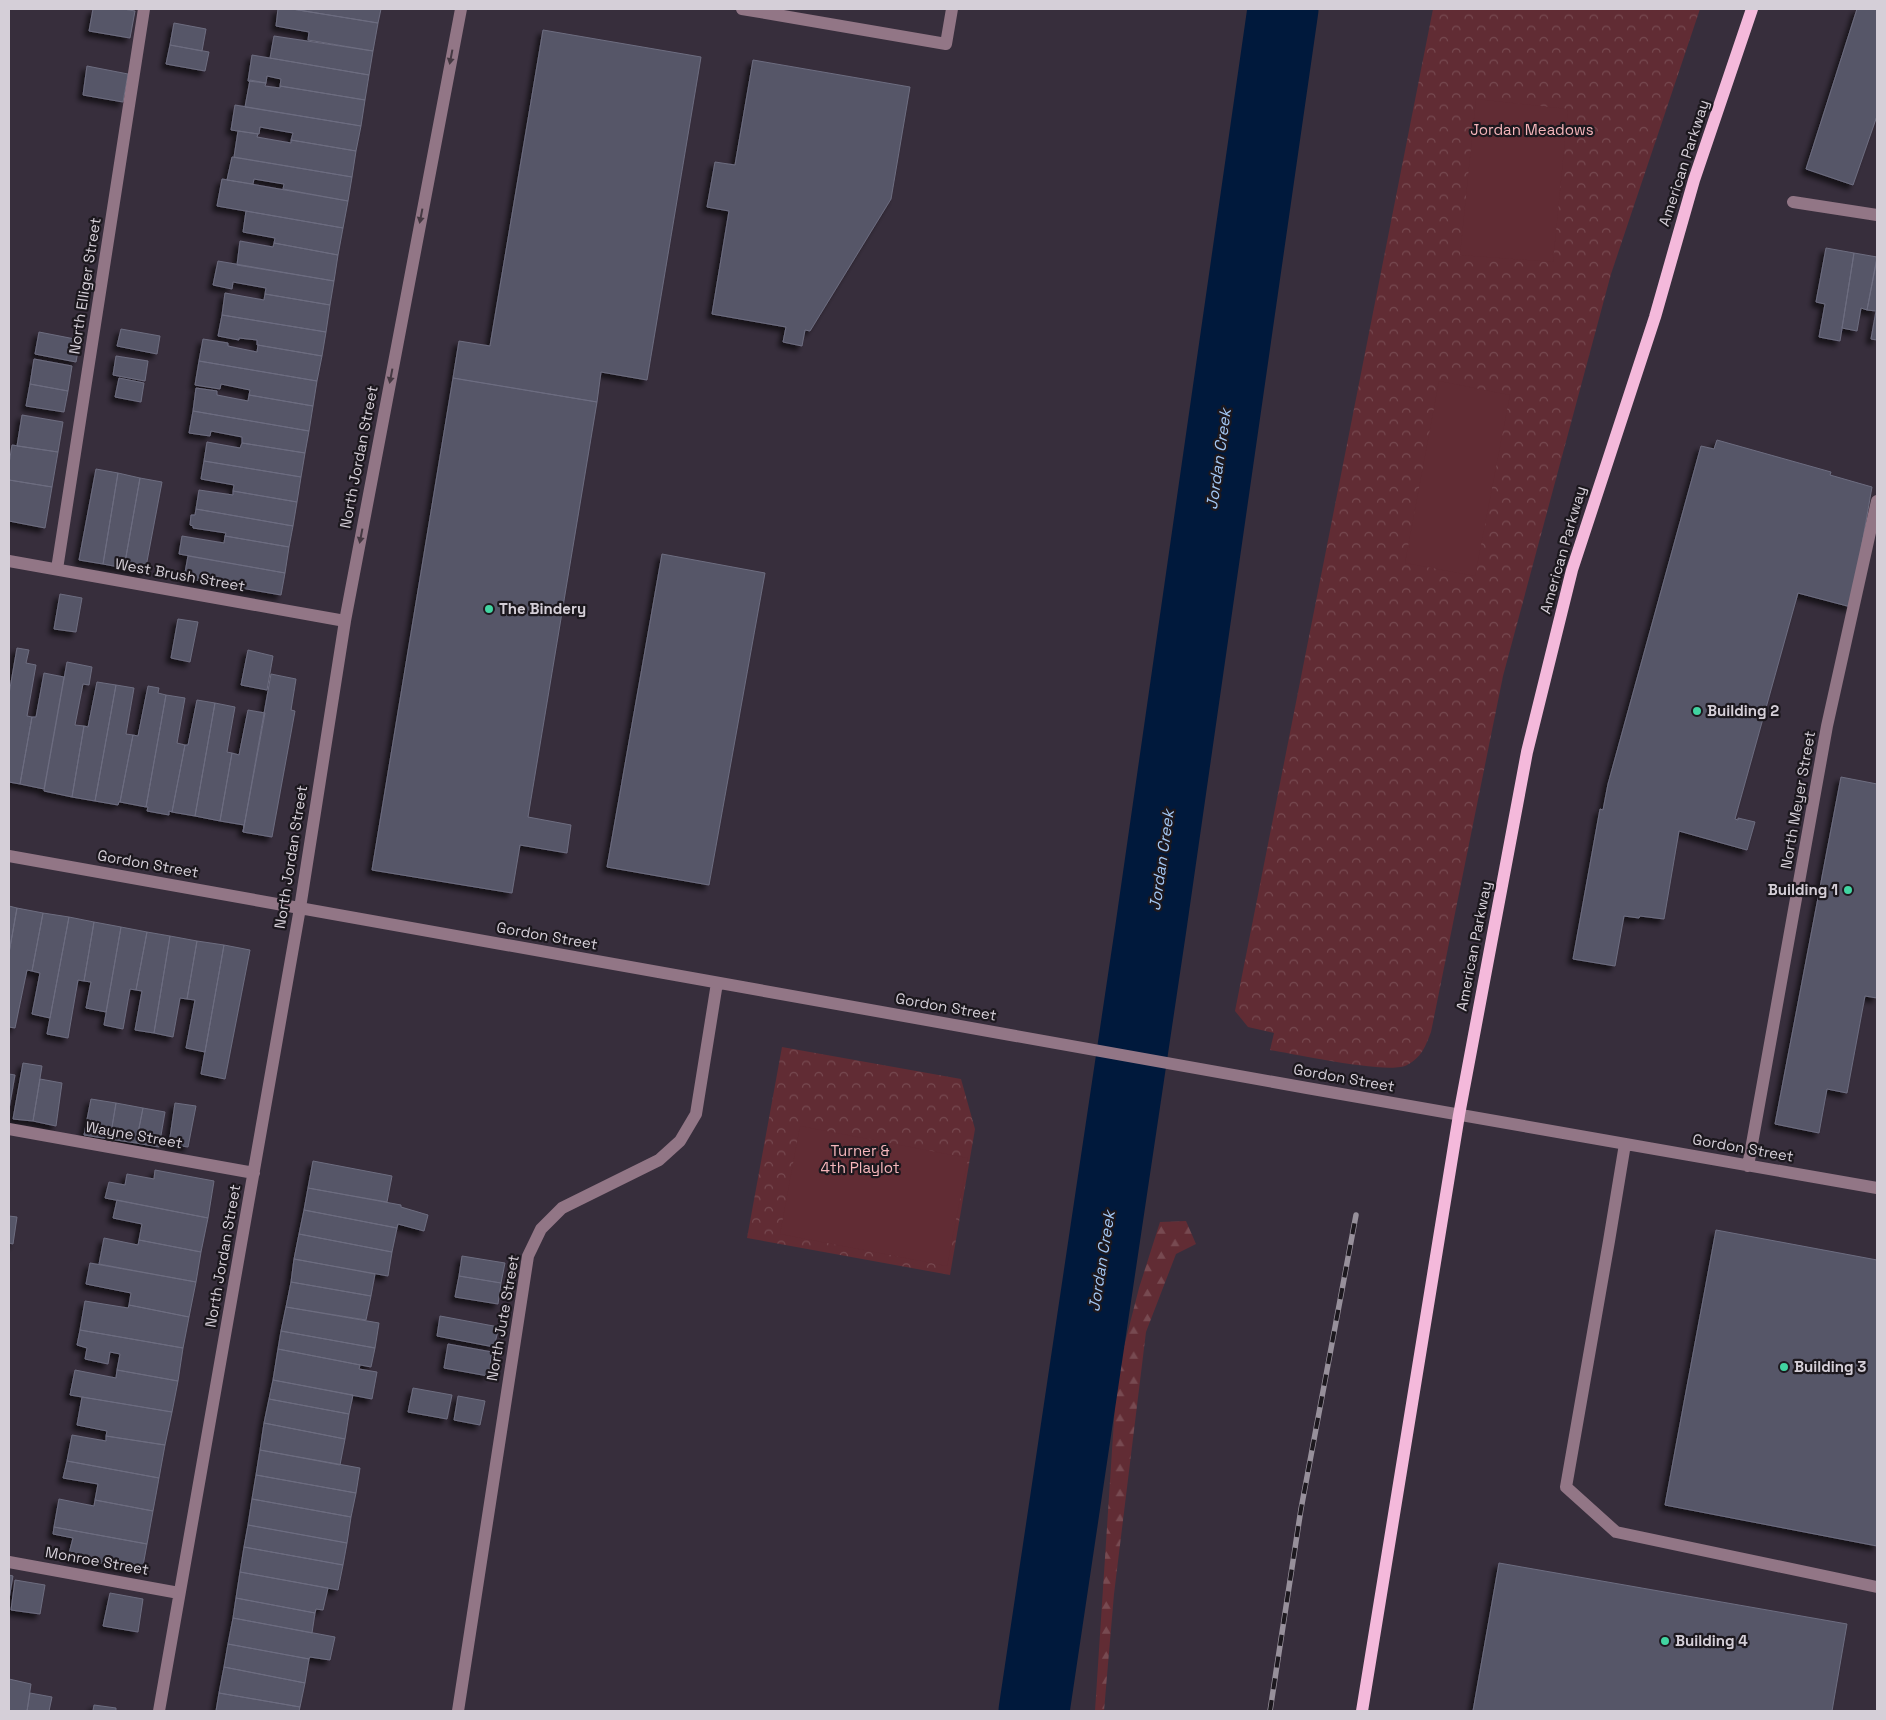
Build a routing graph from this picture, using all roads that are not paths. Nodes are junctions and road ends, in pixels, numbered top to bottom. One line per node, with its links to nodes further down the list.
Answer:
1 (144, 9): 10 (street, North Elliger Street)
2 (460, 9): 11 (street, North Jordan Street, one-way to 11)
3 (742, 9): 4 (street)
4 (952, 9)
5 (1752, 9): 15 (main road, American Parkway)
6 (1793, 202): 7 (street)
7 (1877, 215)
8 (1877, 501): 18 (street, North Meyer Street)
9 (9, 561): 10 (street, West Brush Street)
10 (57, 569): 11 (street, West Brush Street)
11 (345, 621): 13 (street, North Jordan Street)
12 (9, 856): 13 (street, Gordon Street)
13 (300, 908): 14 (street, Gordon Street); 19 (street, North Jordan Street)
14 (717, 983): 15 (street, Gordon Street); 25 (street, North Jute Street)
15 (1458, 1115): 17 (street, Gordon Street); 26 (main road, American Parkway)
16 (9, 1129): 19 (street, Wayne Street)
17 (1625, 1144): 18 (street, Gordon Street); 22 (street)
18 (1748, 1166): 20 (street, Gordon Street)
19 (254, 1173): 23 (street, North Jordan Street)
20 (1877, 1188)
21 (9, 1562): 23 (street, Monroe Street)
22 (1877, 1587)
23 (179, 1593): 24 (street, North Jordan Street)
24 (158, 1711)
25 (458, 1711)
26 (1362, 1711)

